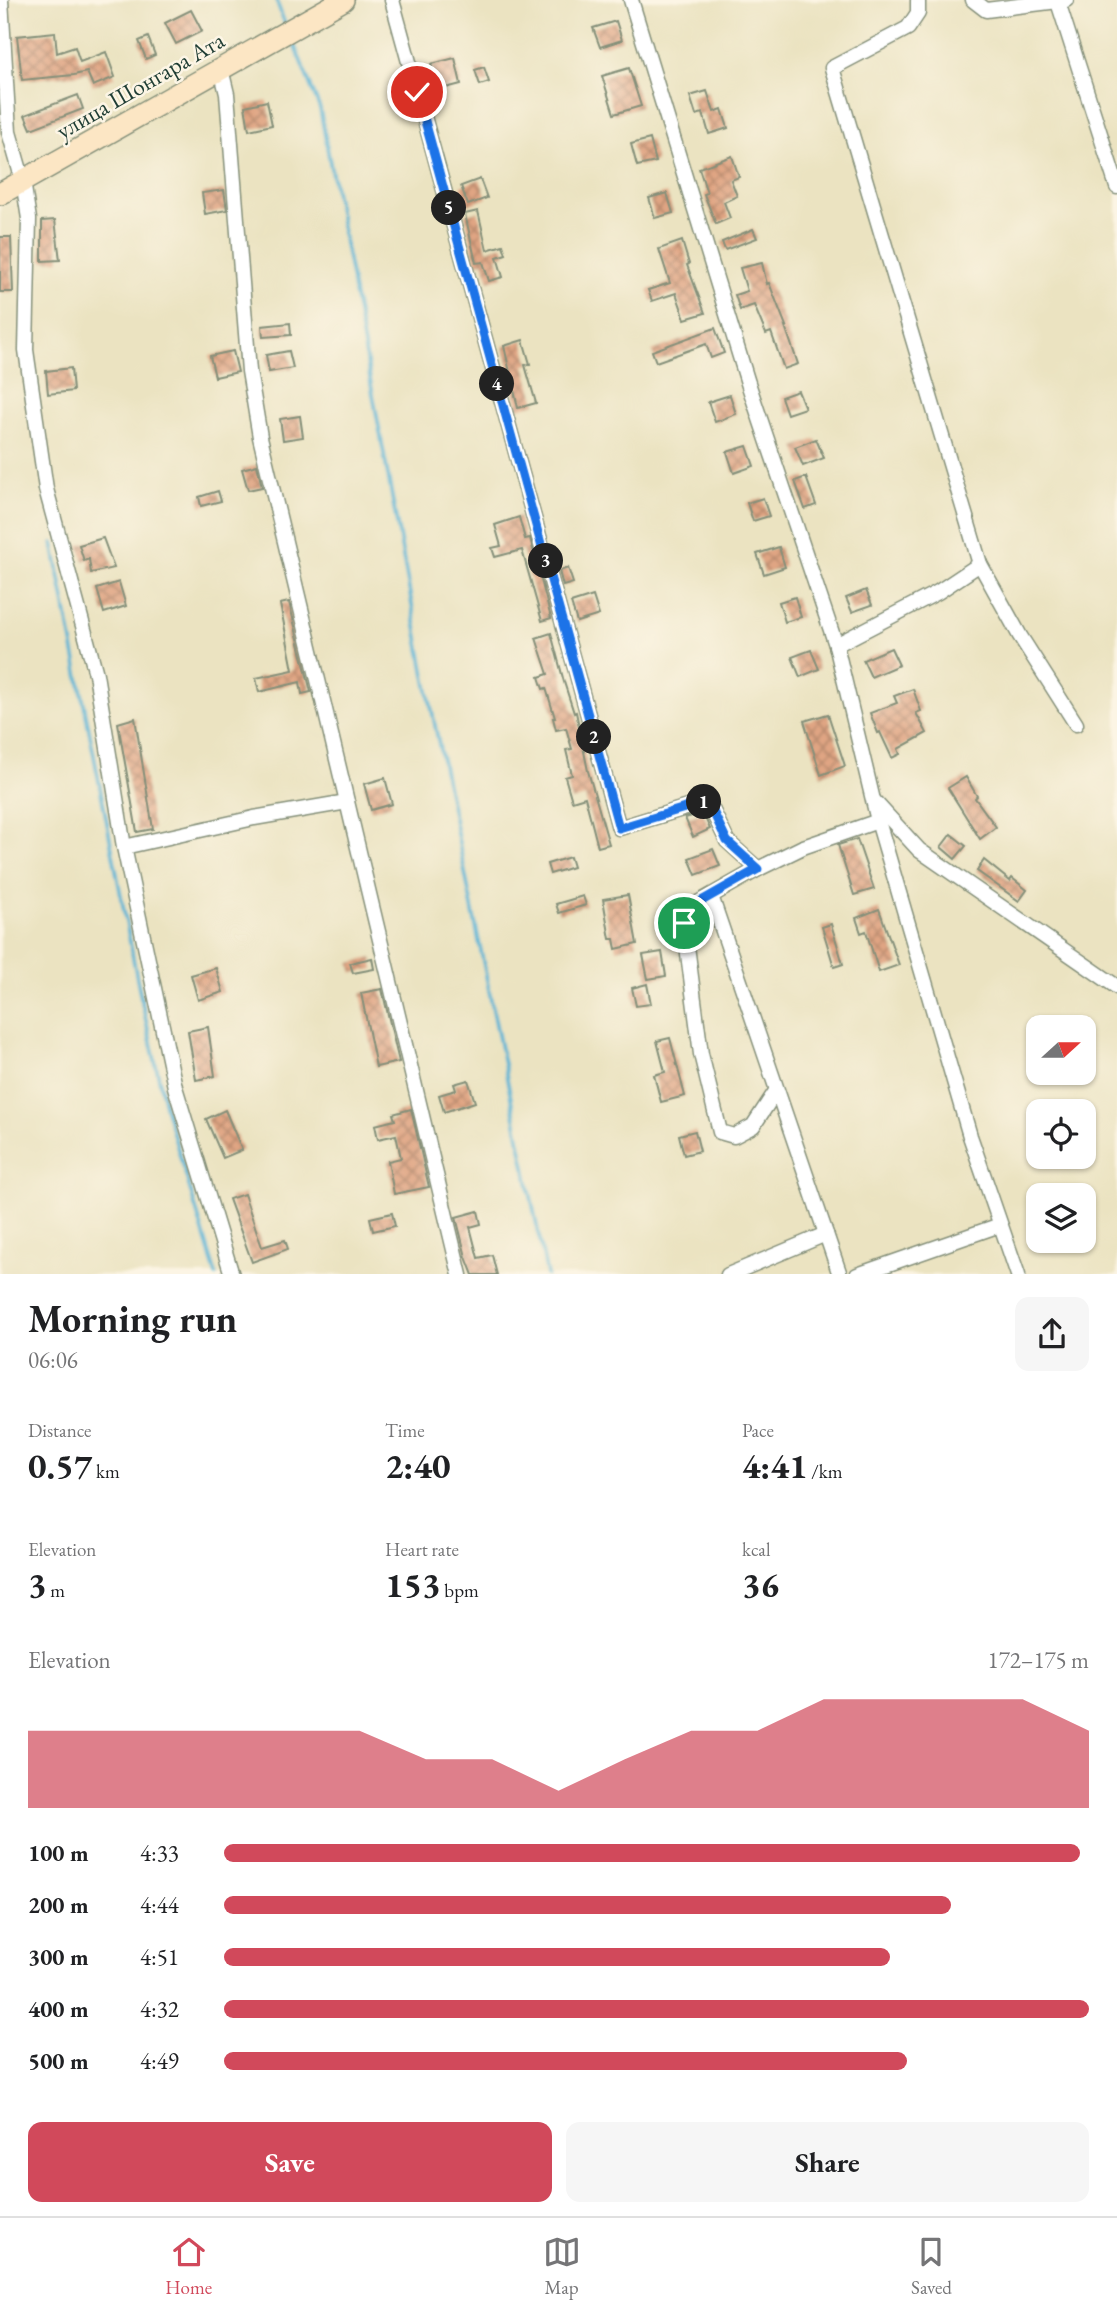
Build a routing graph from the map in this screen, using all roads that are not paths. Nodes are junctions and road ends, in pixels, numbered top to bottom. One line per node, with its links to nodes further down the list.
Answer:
1 (1, 0): 9 (street)
2 (343, 0): 8 (main road, улица Шонгара Ата)
3 (392, 0): 19 (street)
4 (631, 0): 13 (street)
5 (918, 0): 12 (street)
6 (973, 0): 7 (street)
7 (1063, 1): 10 (street)
8 (221, 69): 9 (main road, улица Шонгара Ата); 16 (street)
9 (23, 181): 11 (main road, улица Шонгара Ата); 18 (street)
10 (1117, 187)
11 (0, 194)
12 (980, 564): 13 (street); 14 (street)
13 (836, 645): 15 (street)
14 (1076, 724)
15 (873, 800): 17 (street); 21 (street)
16 (348, 802): 18 (street); 26 (street)
17 (878, 821): 19 (street); 23 (street)
18 (124, 847): 25 (street)
19 (758, 869): 20 (street)
20 (710, 895): 22 (street); 22 (street)
21 (1117, 987)
22 (776, 1091): 24 (street)
23 (1000, 1225): 29 (street); 30 (street)
24 (826, 1234): 27 (street); 28 (street)
25 (232, 1274)
26 (460, 1274)
27 (730, 1274)
28 (840, 1274)
29 (860, 1274)
30 (1018, 1274)

